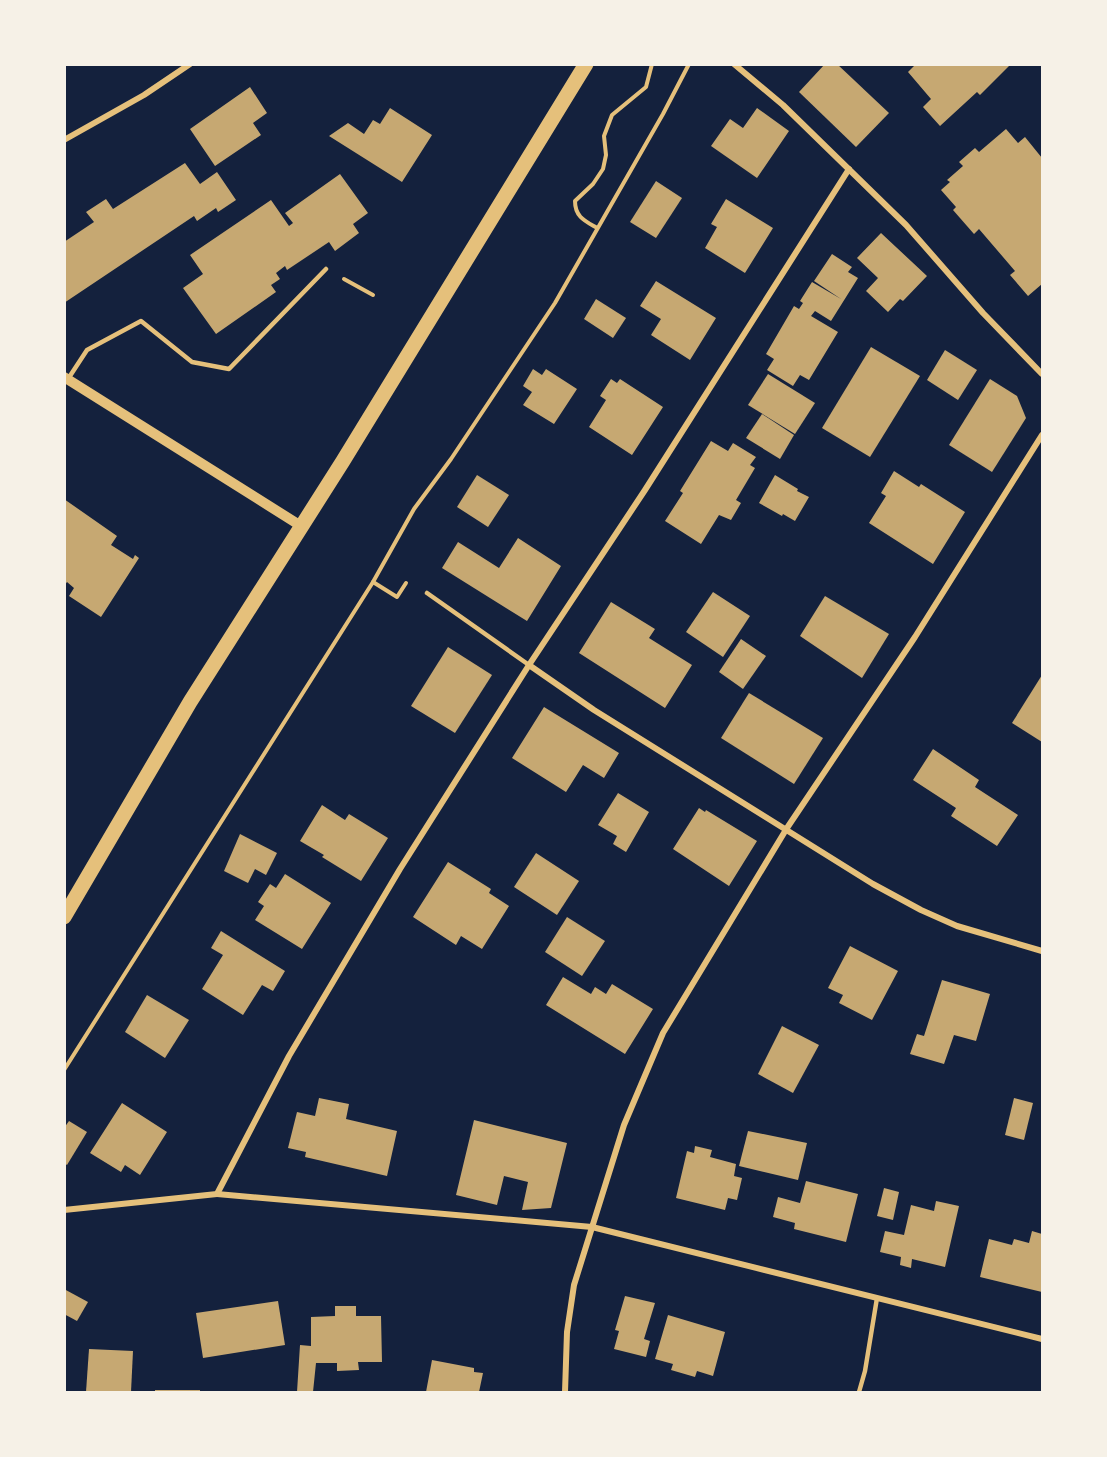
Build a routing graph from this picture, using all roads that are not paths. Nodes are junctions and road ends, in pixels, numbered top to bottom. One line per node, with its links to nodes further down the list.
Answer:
1 (190, 64): 4 (street)
2 (586, 64): 10 (main road)
3 (734, 64): 5 (street)
4 (64, 141)
5 (849, 169): 7 (street); 12 (street)
6 (326, 269): 8 (lane)
7 (1042, 374)
8 (66, 378): 10 (street)
9 (1042, 435): 13 (street)
10 (301, 526): 14 (main road)
11 (427, 593): 12 (lane)
12 (529, 664): 13 (street); 16 (street)
13 (787, 828): 15 (street); 18 (street)
14 (64, 917)
15 (1042, 951)
16 (217, 1194): 17 (street); 18 (street)
17 (64, 1210)
18 (592, 1227): 19 (street); 21 (street)
19 (878, 1298): 20 (street); 22 (lane)
20 (1042, 1339)
21 (565, 1392)
22 (859, 1392)

